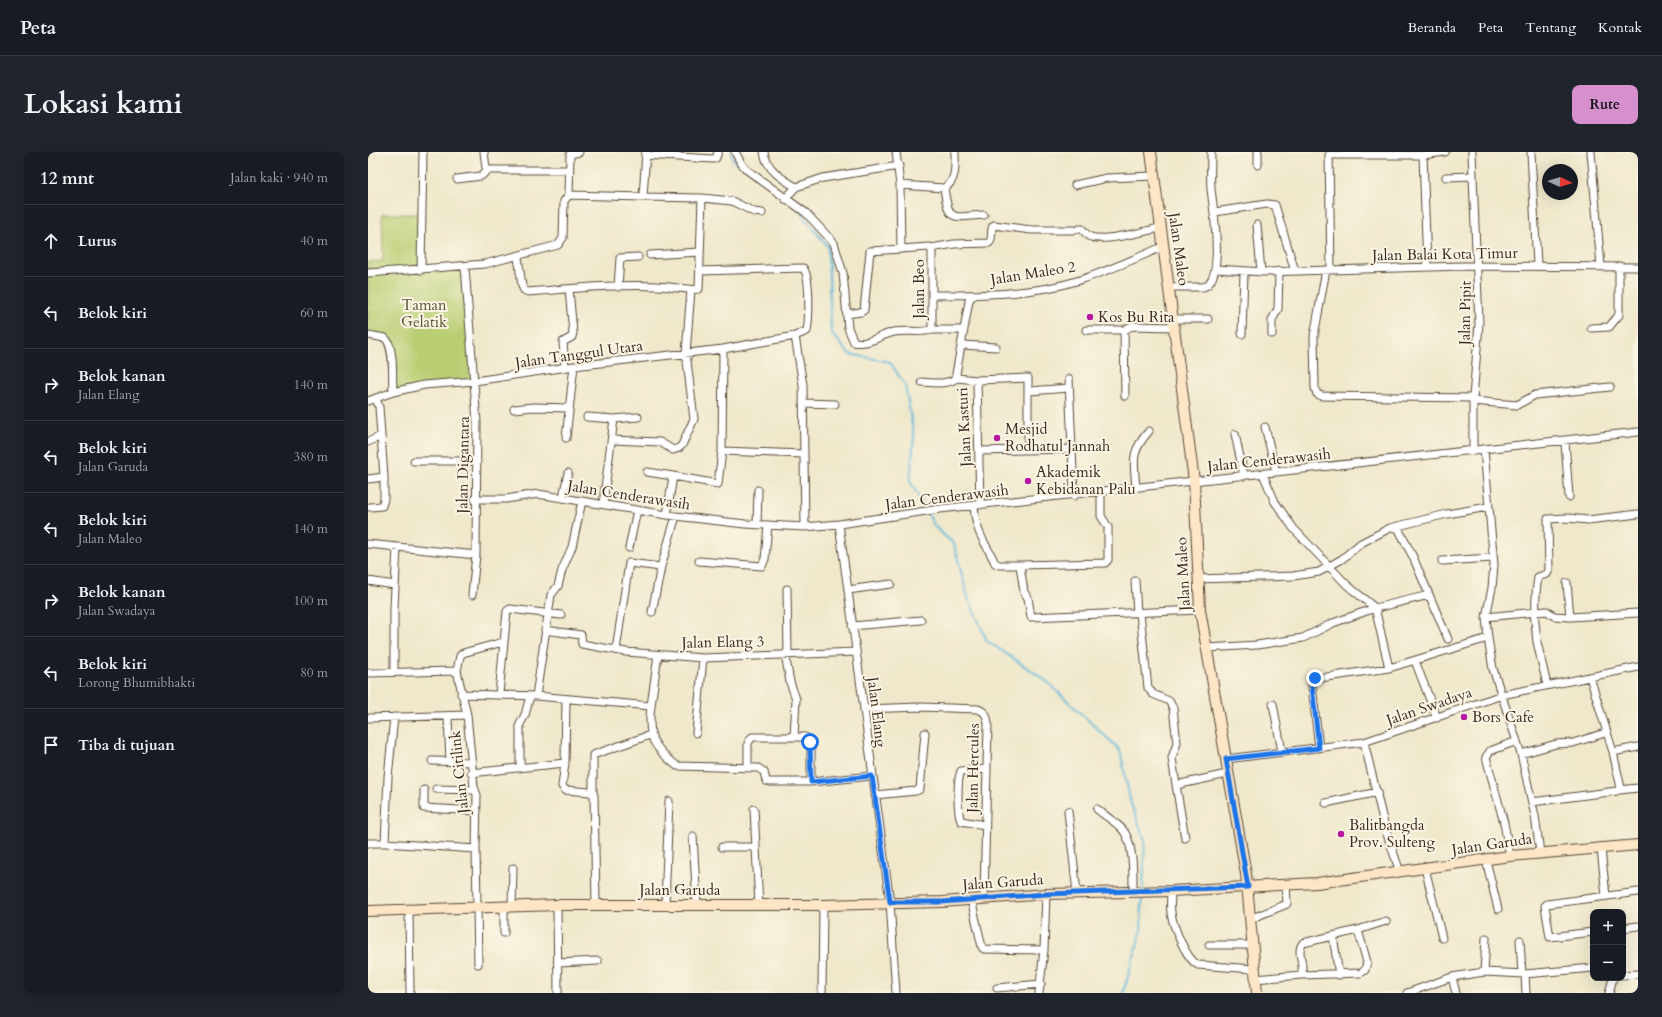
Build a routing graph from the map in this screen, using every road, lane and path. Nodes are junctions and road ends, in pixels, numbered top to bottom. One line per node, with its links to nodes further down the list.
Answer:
1 (423, 152): 55 (street)
2 (484, 152): 22 (street)
3 (579, 152): 16 (street)
4 (718, 152): 18 (street)
5 (735, 152): 35 (street)
6 (764, 152): 30 (street)
7 (896, 152): 21 (street, Jalan Beo)
8 (955, 152): 31 (street)
9 (1151, 152): 24 (street, Jalan Maleo)
10 (1211, 152): 36 (street)
11 (1258, 152): 20 (street)
12 (1445, 152): 19 (street)
13 (1472, 152): 25 (street, Jalan Pipit)
14 (1531, 152): 48 (street)
15 (1591, 152): 50 (street)
16 (570, 153): 23 (street)
17 (1329, 153): 19 (street); 57 (street)
18 (646, 154): 33 (street)
19 (1423, 155): 53 (street)
20 (1258, 165)
21 (899, 166): 28 (street, Jalan Beo); 30 (street)
22 (488, 170): 23 (street); 27 (street)
23 (569, 170): 32 (street)
24 (1154, 176): 29 (street); 40 (street, Jalan Maleo)
25 (1473, 176): 26 (street); 49 (street, Jalan Pipit)
26 (1446, 177)
27 (456, 179)
28 (900, 185): 31 (street); 43 (street, Jalan Beo)
29 (1075, 185)
30 (796, 187): 35 (street)
31 (944, 188): 38 (street)
32 (569, 195): 33 (street); 46 (street)
33 (642, 197): 34 (street)
34 (702, 198): 37 (street); 44 (street)
35 (785, 199): 70 (street)
36 (1215, 212): 56 (street); 60 (street)
37 (762, 213)
38 (984, 215)
39 (1258, 225): 62 (street)
40 (1160, 228): 41 (street, Jalan Maleo); 42 (street)
41 (1162, 247): 65 (street, Jalan Maleo); 69 (street, Jalan Maleo 2)
42 (931, 248): 43 (street, Jalan Beo); 68 (street, Jalan Beo)
43 (901, 249): 70 (street)
44 (700, 252): 45 (street); 58 (street)
45 (650, 255)
46 (518, 257): 52 (street); 66 (street)
47 (638, 257): 64 (street)
48 (1537, 265): 49 (street, Jalan Balai Kota Timur); 50 (street, Jalan Balai Kota Timur)
49 (1478, 266): 53 (street, Jalan Balai Kota Timur); 98 (street, Jalan Pipit)
50 (1601, 266): 51 (street, Jalan Balai Kota Timur)
51 (1619, 266): 54 (street, Jalan Balai Kota Timur); 73 (street)
52 (464, 267): 55 (street); 92 (street, Jalan Digantara)
53 (1428, 267): 57 (street, Jalan Balai Kota Timur)
54 (1638, 267)
55 (422, 270): 63 (street)
56 (1216, 270): 61 (street, Jalan Balai Kota Timur); 65 (street)
57 (1329, 270): 60 (street, Jalan Balai Kota Timur); 98 (street)
58 (700, 271): 67 (street); 81 (street)
59 (1279, 271): 60 (street, Jalan Balai Kota Timur); 62 (street, Jalan Balai Kota Timur); 79 (street)
60 (1295, 271)
61 (1248, 272): 62 (street, Jalan Balai Kota Timur); 78 (street)
62 (1261, 272)
63 (368, 273)
64 (618, 286): 66 (street); 67 (street)
65 (1169, 288): 72 (street, Jalan Maleo)
66 (569, 290): 87 (street)
67 (690, 290): 85 (street)
68 (933, 295): 69 (street, Jalan Maleo 2); 74 (street, Jalan Beo)
69 (975, 295): 75 (street, Jalan Kasturi)
70 (847, 314): 74 (street)
71 (1208, 319): 72 (street)
72 (1173, 323): 77 (street); 134 (street, Jalan Maleo)
73 (1591, 328)
74 (932, 330): 75 (street, Jalan Beo)
75 (964, 330): 82 (street, Jalan Kasturi)
76 (1086, 330): 77 (street)
77 (1124, 330): 97 (street)
78 (1242, 334)
79 (1272, 334)
80 (368, 335): 96 (street)
81 (795, 339): 84 (street, Jalan Tanggul Utara); 101 (street)
82 (962, 345): 83 (street); 88 (street, Jalan Kasturi)
83 (996, 347)
84 (723, 351): 85 (street, Jalan Tanggul Utara); 120 (street)
85 (686, 353): 86 (street, Jalan Tanggul Utara); 114 (street)
86 (574, 366): 87 (street, Jalan Tanggul Utara); 103 (street)
87 (565, 367): 92 (street, Jalan Tanggul Utara)
88 (957, 378): 90 (street, Jalan Kasturi); 91 (street)
89 (1069, 379): 94 (street)
90 (977, 380): 95 (street); 122 (street, Jalan Kasturi)
91 (922, 382)
92 (475, 384): 96 (street, Jalan Tanggul Utara); 124 (street, Jalan Digantara)
93 (1610, 387): 98 (street)
94 (1069, 388): 95 (street); 118 (street)
95 (1029, 391): 117 (street)
96 (393, 392): 100 (street, Jalan Tanggul Utara)
97 (1125, 396)
98 (1473, 400): 121 (street, Jalan Pipit)
99 (368, 401): 100 (street, Jalan Tanggul Utara)
100 (378, 402): 112 (street)
101 (803, 403): 102 (street); 123 (street)
102 (835, 404)
103 (569, 408): 104 (street); 113 (street)
104 (514, 409)
105 (588, 417): 107 (street)
106 (638, 417): 107 (street)
107 (614, 419): 114 (street)
108 (1265, 427): 127 (street)
109 (1149, 431): 135 (street)
110 (1638, 432): 116 (street, Jalan Cenderawasih)
111 (1235, 434): 131 (street)
112 (381, 436): 115 (street); 132 (street)
113 (566, 438)
114 (612, 440): 143 (street)
115 (368, 442)
116 (1565, 442): 119 (street, Jalan Cenderawasih); 140 (street)
117 (1028, 449): 118 (street); 122 (street)
118 (1071, 449): 138 (street)
119 (1484, 450): 121 (street, Jalan Cenderawasih); 146 (street)
120 (722, 451): 123 (street); 130 (street)
121 (1473, 451): 127 (street, Jalan Cenderawasih)
122 (979, 452): 144 (street, Jalan Kasturi)
123 (804, 454): 155 (street)
124 (477, 461): 125 (street); 141 (street, Jalan Digantara)
125 (414, 462)
126 (647, 472): 130 (street)
127 (1276, 472): 129 (street, Jalan Cenderawasih)
128 (568, 473): 139 (street)
129 (1263, 474): 131 (street, Jalan Cenderawasih); 165 (street)
130 (673, 476): 149 (street)
131 (1244, 476): 134 (street, Jalan Cenderawasih)
132 (384, 477): 133 (street); 145 (street)
133 (368, 479)
134 (1194, 481): 135 (street, Jalan Cenderawasih); 166 (street, Jalan Maleo)
135 (1136, 488): 137 (street, Jalan Cenderawasih)
136 (758, 490): 152 (street)
137 (1101, 492): 138 (street, Jalan Cenderawasih); 163 (street)
138 (1074, 496): 144 (street, Jalan Cenderawasih)
139 (562, 497): 141 (street, Jalan Cenderawasih); 142 (street, Jalan Cenderawasih)
140 (1569, 497)
141 (475, 499): 159 (street, Jalan Digantara)
142 (582, 501): 143 (street, Jalan Cenderawasih); 180 (street)
143 (603, 504): 147 (street, Jalan Cenderawasih)
144 (977, 505): 151 (street, Jalan Cenderawasih); 163 (street, Jalan Kasturi)
145 (370, 507)
146 (1488, 507): 154 (street); 160 (street)
147 (637, 510): 149 (street, Jalan Cenderawasih); 158 (street)
148 (1638, 514): 179 (street)
149 (667, 515): 150 (street, Jalan Cenderawasih)
150 (676, 516): 152 (street, Jalan Cenderawasih); 164 (street)
151 (839, 524): 155 (street, Jalan Cenderawasih); 173 (street, Jalan Elang)
152 (757, 525): 153 (street, Jalan Cenderawasih)
153 (768, 525): 155 (street, Jalan Cenderawasih); 162 (street)
154 (1398, 526): 165 (street); 175 (street)
155 (805, 527)
156 (368, 544): 157 (street)
157 (397, 547): 159 (street); 171 (street)
158 (629, 548)
159 (476, 555): 174 (street)
160 (1493, 558): 161 (street); 184 (street)
161 (1442, 561)
162 (699, 562)
163 (1020, 565): 181 (street)
164 (661, 567): 178 (street); 193 (street)
165 (1329, 568): 166 (street); 176 (street)
166 (1198, 579): 177 (street, Jalan Maleo)
167 (368, 581): 171 (street)
168 (1135, 582): 181 (street)
169 (1567, 583): 185 (street)
170 (891, 584): 173 (street)
171 (395, 585): 202 (street)
172 (787, 589): 196 (street)
173 (848, 590): 187 (street, Jalan Elang)
174 (472, 595)
175 (1429, 595): 176 (street); 190 (street)
176 (1375, 608): 192 (street); 200 (street)
177 (1200, 610): 181 (street); 192 (street, Jalan Maleo)
178 (652, 612)
179 (1535, 612): 184 (street); 185 (street); 205 (street)
180 (547, 613): 183 (street); 188 (street); 191 (street)
181 (1139, 613): 243 (street)
182 (1638, 613): 185 (street)
183 (561, 615)
184 (1486, 617): 189 (street)
185 (1570, 617)
186 (921, 620): 187 (street)
187 (852, 626): 194 (street, Jalan Elang)
188 (545, 630): 193 (street, Jalan Elang 3); 209 (street)
189 (1488, 638): 198 (street); 208 (street)
190 (1448, 639)
191 (503, 642): 201 (street, Jalan Citilink); 207 (street)
192 (1207, 648): 231 (street, Jalan Maleo)
193 (616, 650): 195 (street, Jalan Elang 3)
194 (856, 652): 196 (street, Jalan Elang 3); 213 (street, Jalan Elang)
195 (658, 654): 197 (street, Jalan Elang 3); 212 (street)
196 (786, 654): 197 (street, Jalan Elang 3); 223 (street)
197 (704, 658): 219 (street)
198 (1415, 661): 200 (street); 218 (street)
199 (1638, 667): 204 (street, Jalan Swadaya)
200 (1390, 668): 227 (street)
201 (457, 671): 202 (street); 206 (street, Jalan Citilink)
202 (394, 672): 203 (street)
203 (368, 674)
204 (1590, 676): 205 (street, Jalan Swadaya); 221 (street)
205 (1547, 685): 208 (street, Jalan Swadaya)
206 (462, 694): 207 (street); 214 (street, Jalan Citilink)
207 (499, 694): 209 (street)
208 (1502, 694): 218 (street, Jalan Swadaya); 224 (street)
209 (533, 696): 210 (street); 237 (street)
210 (566, 699): 212 (street); 235 (street)
211 (1273, 704): 228 (street)
212 (651, 706): 222 (street)
213 (864, 710): 238 (street, Jalan Hercules); 241 (street, Jalan Elang)
214 (467, 715): 216 (street); 234 (street, Jalan Citilink)
215 (394, 717): 216 (street); 217 (street); 263 (street)
216 (448, 717): 233 (street)
217 (368, 718)
218 (1436, 718): 225 (street, Jalan Swadaya)
219 (696, 733)
220 (925, 733): 251 (street)
221 (1605, 733): 229 (street); 230 (street)
222 (650, 735): 236 (street); 250 (street)
223 (794, 737): 236 (street); 242 (street)
224 (1517, 741): 230 (street); 270 (street)
225 (1364, 742): 227 (street, Jalan Swadaya); 249 (street)
226 (1638, 747): 229 (street)
227 (1319, 748): 228 (street, Jalan Swadaya)
228 (1282, 752): 231 (street, Jalan Swadaya)
229 (1613, 752): 248 (street)
230 (1521, 754): 253 (street)
231 (1226, 759): 240 (street, Jalan Maleo)
232 (432, 760): 233 (street)
233 (450, 761): 234 (street)
234 (471, 762): 239 (street, Jalan Citilink)
235 (565, 763): 237 (street); 250 (street)
236 (748, 766): 242 (street)
237 (520, 768): 239 (street)
238 (987, 769): 259 (street, Jalan Hercules); 259 (street)
239 (471, 773): 247 (street, Jalan Citilink)
240 (1227, 774): 243 (street); 276 (street, Jalan Maleo)
241 (872, 776): 242 (street); 251 (street, Jalan Elang)
242 (811, 782)
243 (1176, 786): 261 (street)
244 (1638, 788): 248 (street)
245 (424, 790): 257 (street)
246 (436, 790): 247 (street)
247 (474, 790): 257 (street, Jalan Citilink)
248 (1619, 790): 253 (street)
249 (1378, 792): 254 (street); 274 (street)
250 (593, 793): 287 (street)
251 (875, 795): 285 (street, Jalan Elang)
252 (669, 801): 288 (street)
253 (1532, 802): 269 (street)
254 (1326, 803)
255 (754, 809): 266 (street)
256 (1097, 809): 277 (street)
257 (478, 811): 267 (street, Jalan Citilink)
258 (1068, 811): 280 (street)
259 (985, 825): 283 (street, Jalan Hercules)
260 (694, 836): 290 (street)
261 (1185, 838)
262 (368, 843): 263 (street)
263 (385, 843): 267 (street)
264 (1638, 845): 268 (street, Jalan Garuda)
265 (722, 847): 266 (street)
266 (756, 848): 291 (street)
267 (476, 849): 293 (street, Jalan Citilink)
268 (1601, 849): 269 (street, Jalan Garuda); 282 (street)
269 (1540, 853): 270 (street, Jalan Garuda)
270 (1510, 856): 271 (street, Jalan Garuda)
271 (1486, 860): 273 (street, Jalan Garuda); 295 (street)
272 (513, 868): 292 (street)
273 (1425, 868): 274 (street, Jalan Garuda); 305 (street)
274 (1400, 872): 275 (street, Jalan Garuda)
275 (1286, 884): 276 (street, Jalan Garuda); 297 (street)
276 (1248, 887): 278 (street, Jalan Garuda); 297 (street, Jalan Maleo)
277 (1135, 891): 278 (street, Jalan Garuda); 280 (street, Jalan Garuda)
278 (1171, 891): 316 (street)
279 (1638, 892): 282 (street)
280 (1077, 893): 281 (street, Jalan Garuda)
281 (1046, 894): 283 (street, Jalan Garuda); 310 (street)
282 (1606, 896): 302 (street)
283 (984, 898): 284 (street, Jalan Garuda)
284 (971, 899): 285 (street, Jalan Garuda); 310 (street)
285 (890, 902): 289 (street, Jalan Garuda); 329 (street, Jalan Elang)
286 (557, 905): 287 (street, Jalan Garuda); 292 (street, Jalan Garuda); 313 (street)
287 (596, 905): 288 (street, Jalan Garuda)
288 (665, 905): 290 (street, Jalan Garuda)
289 (823, 905): 291 (street, Jalan Garuda); 328 (street)
290 (697, 906): 291 (street, Jalan Garuda)
291 (759, 906)
292 (508, 907): 293 (street, Jalan Garuda); 303 (street)
293 (476, 908): 294 (street, Jalan Garuda); 312 (street, Jalan Citilink)
294 (409, 910): 296 (street, Jalan Garuda); 326 (street)
295 (1498, 910)
296 (368, 911)
297 (1250, 919): 309 (street, Jalan Maleo)
298 (1386, 921): 301 (street)
299 (1638, 926): 300 (street)
300 (1626, 928)
301 (1358, 930): 304 (street); 320 (street)
302 (1590, 932)
303 (504, 933)
304 (1333, 936): 319 (street); 320 (street)
305 (1442, 938)
306 (1486, 938): 315 (street)
307 (1520, 940): 317 (street)
308 (1209, 945): 309 (street)
309 (1252, 945): 316 (street, Jalan Maleo)
310 (1044, 950): 324 (street)
311 (598, 961): 313 (street)
312 (478, 964)
313 (558, 964): 327 (street)
314 (1590, 968): 317 (street)
315 (1484, 972): 317 (street); 322 (street)
316 (1255, 974): 319 (street); 331 (street, Jalan Maleo)
317 (1524, 974): 334 (street)
318 (1638, 974): 321 (street)
319 (1301, 975): 320 (street)
320 (1339, 975)
321 (1626, 976)
322 (1452, 977): 332 (street); 333 (street)
323 (1612, 981): 335 (street)
324 (1040, 984): 325 (street); 330 (street)
325 (997, 988)
326 (410, 993)
327 (558, 993)
328 (822, 993)
329 (896, 993)
330 (1039, 993)
331 (1257, 993)
332 (1407, 993)
333 (1456, 993)
334 (1526, 993)
335 (1609, 993)

